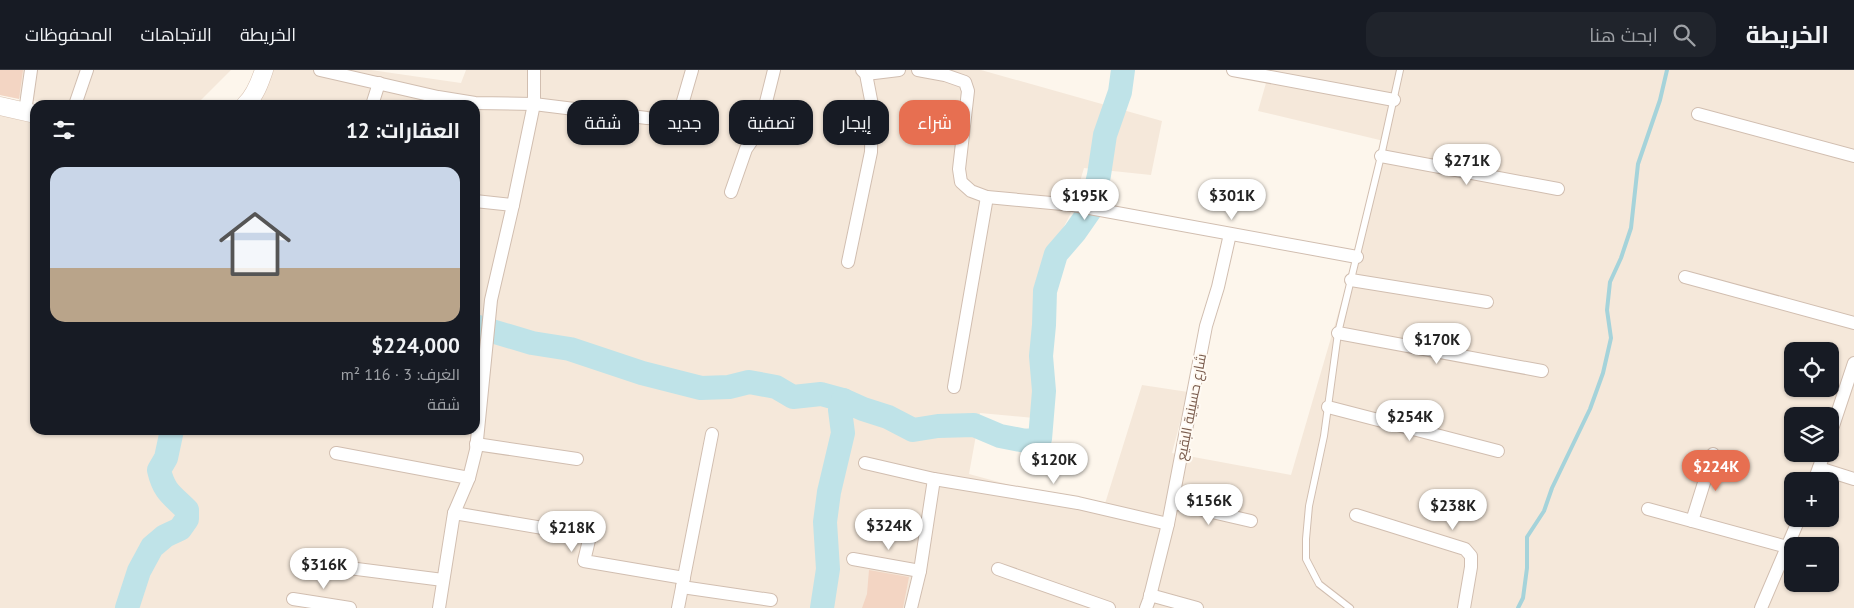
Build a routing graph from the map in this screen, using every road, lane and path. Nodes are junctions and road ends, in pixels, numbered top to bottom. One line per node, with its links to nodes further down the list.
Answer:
1 (31, 70): 16 (street)
2 (86, 70): 17 (street)
3 (264, 70): 18 (main road)
4 (320, 70): 14 (street)
5 (534, 70): 23 (street)
6 (692, 70): 23 (street)
7 (774, 70): 30 (street)
8 (899, 70): 12 (street)
9 (918, 70): 13 (street)
10 (1233, 70): 21 (street)
11 (1400, 70): 21 (lane)
12 (864, 72): 36 (street)
13 (966, 76): 31 (street)
14 (378, 83): 15 (street); 19 (street)
15 (421, 99): 20 (street)
16 (30, 100)
17 (77, 100)
18 (250, 100)
19 (373, 100)
20 (434, 100)
21 (1394, 100): 27 (lane)
22 (480, 103): 23 (street)
23 (534, 104): 33 (street)
24 (0, 106): 25 (main road)
25 (30, 113)
26 (1698, 114): 28 (street)
27 (1381, 156): 29 (street); 35 (lane)
28 (1854, 156)
29 (1558, 189)
30 (731, 192)
31 (986, 197): 34 (street); 45 (street)
32 (480, 202): 33 (street)
33 (513, 206): 44 (street)
34 (1230, 234): 35 (street); 62 (street, شارع حسينية البقيع)
35 (1357, 257): 38 (lane)
36 (848, 262)
37 (1684, 277): 40 (street)
38 (1351, 280): 39 (street); 41 (lane)
39 (1487, 302)
40 (1854, 323)
41 (1338, 333): 43 (street); 46 (lane)
42 (1854, 363): 47 (street)
43 (1542, 371)
44 (480, 383)
45 (954, 387)
46 (1328, 407): 51 (street); 87 (lane)
47 (1839, 408)
48 (712, 434): 76 (street)
49 (476, 435): 50 (street)
50 (476, 444): 54 (street); 59 (street)
51 (1498, 451)
52 (336, 453): 59 (street)
53 (1713, 454): 67 (street)
54 (577, 459)
55 (1821, 462): 57 (street)
56 (865, 463): 60 (street)
57 (1819, 468): 58 (street); 61 (street)
58 (1817, 472)
59 (469, 478): 64 (street)
60 (934, 479): 68 (street); 74 (street)
61 (1854, 479)
62 (1172, 503): 66 (street); 68 (street, شارع حسينية البقيع)
63 (1648, 509): 67 (street)
64 (454, 513): 75 (street); 76 (street)
65 (1356, 516): 88 (street)
66 (1251, 521)
67 (1692, 521): 69 (street)
68 (1168, 524): 77 (street, شارع حسينية البقيع)
69 (1784, 546)
70 (1784, 554): 89 (street)
71 (854, 559): 74 (street)
72 (349, 568): 75 (street)
73 (998, 569): 84 (street)
74 (920, 571): 83 (street)
75 (443, 580): 81 (street)
76 (683, 582): 79 (street); 82 (street)
77 (1150, 595): 85 (street, شارع حسينية البقيع); 86 (street)
78 (293, 599): 80 (street)
79 (771, 600)
80 (350, 608)
81 (439, 608)
82 (678, 608)
83 (910, 608)
84 (1109, 608)
85 (1146, 608)
86 (1197, 608)
87 (1350, 608)
88 (1464, 608)
89 (1761, 608)

